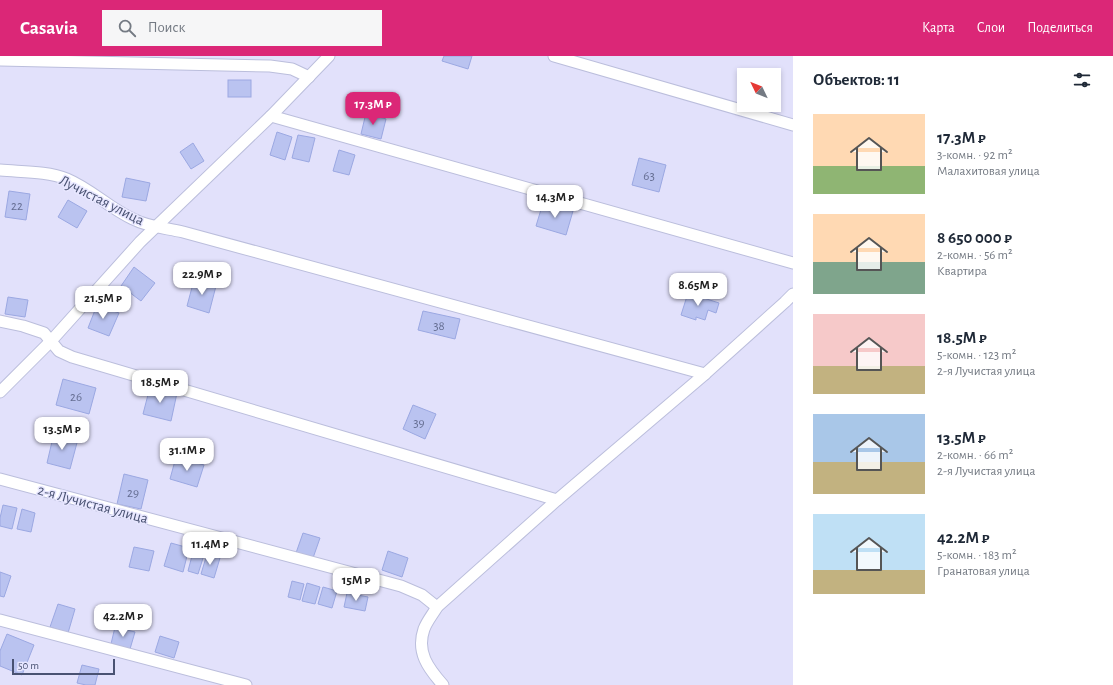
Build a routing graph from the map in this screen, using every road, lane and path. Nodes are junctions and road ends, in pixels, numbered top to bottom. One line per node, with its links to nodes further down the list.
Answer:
1 (329, 56): 4 (street)
2 (554, 56): 6 (street)
3 (0, 60): 4 (street)
4 (308, 77): 5 (street)
5 (271, 116): 8 (street); 9 (street)
6 (793, 125)
7 (0, 170): 8 (street, Лучистая улица)
8 (157, 226): 12 (street); 13 (street, Лучистая улица)
9 (793, 263)
10 (793, 294): 13 (street)
11 (0, 322): 12 (street)
12 (51, 342): 14 (street); 16 (street)
13 (705, 374): 16 (street)
14 (0, 392)
15 (0, 479): 17 (street, 2-я Лучистая улица)
16 (557, 500): 17 (street)
17 (437, 607): 20 (street)
18 (0, 620): 19 (street)
19 (246, 685)
20 (443, 685)

